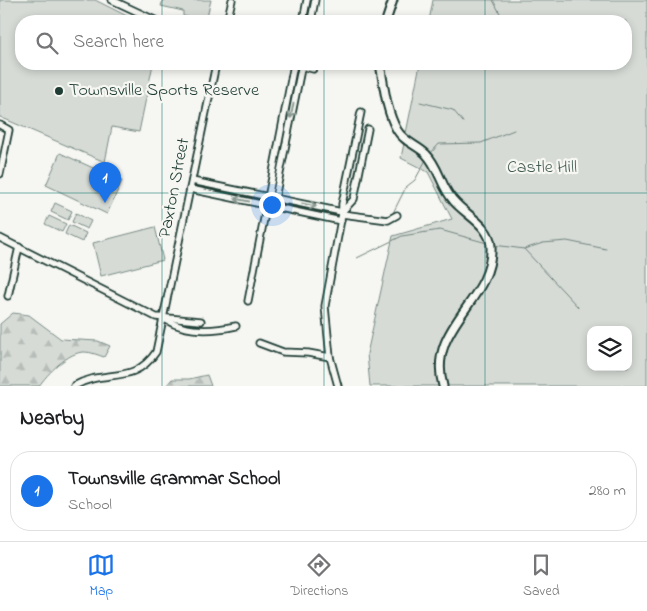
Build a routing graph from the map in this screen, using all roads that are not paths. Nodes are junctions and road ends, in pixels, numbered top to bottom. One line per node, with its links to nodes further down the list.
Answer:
1 (112, 0): 6 (street)
2 (232, 0): 7 (street)
3 (308, 0): 8 (street)
4 (315, 0): 9 (street)
5 (392, 0): 10 (main road)
6 (144, 15)
7 (228, 15)
8 (304, 15)
9 (312, 15)
10 (388, 15)
11 (215, 70): 19 (street, Paxton Street)
12 (293, 70): 21 (street)
13 (301, 70): 22 (street, one-way to 22)
14 (381, 70): 37 (main road)
15 (361, 112): 24 (street)
16 (0, 125): 18 (street)
17 (368, 129): 24 (street)
18 (0, 174)
19 (192, 181): 20 (street, Paxton Street); 21 (street)
20 (190, 189): 23 (street, one-way to 20); 30 (street, Paxton Street)
21 (267, 196): 22 (street); 23 (street)
22 (275, 198): 23 (street); 24 (street, one-way to 24)
23 (267, 205): 24 (street); 29 (street)
24 (342, 215): 25 (street); 34 (street)
25 (397, 215)
26 (0, 238): 27 (street)
27 (19, 247): 28 (street); 30 (street)
28 (8, 296)
29 (248, 301)
30 (164, 319): 31 (street); 32 (street); 35 (street, Paxton Street)
31 (201, 321)
32 (236, 326)
33 (259, 343): 34 (street)
34 (330, 357): 36 (street)
35 (74, 386)
36 (338, 386)
37 (443, 386)

